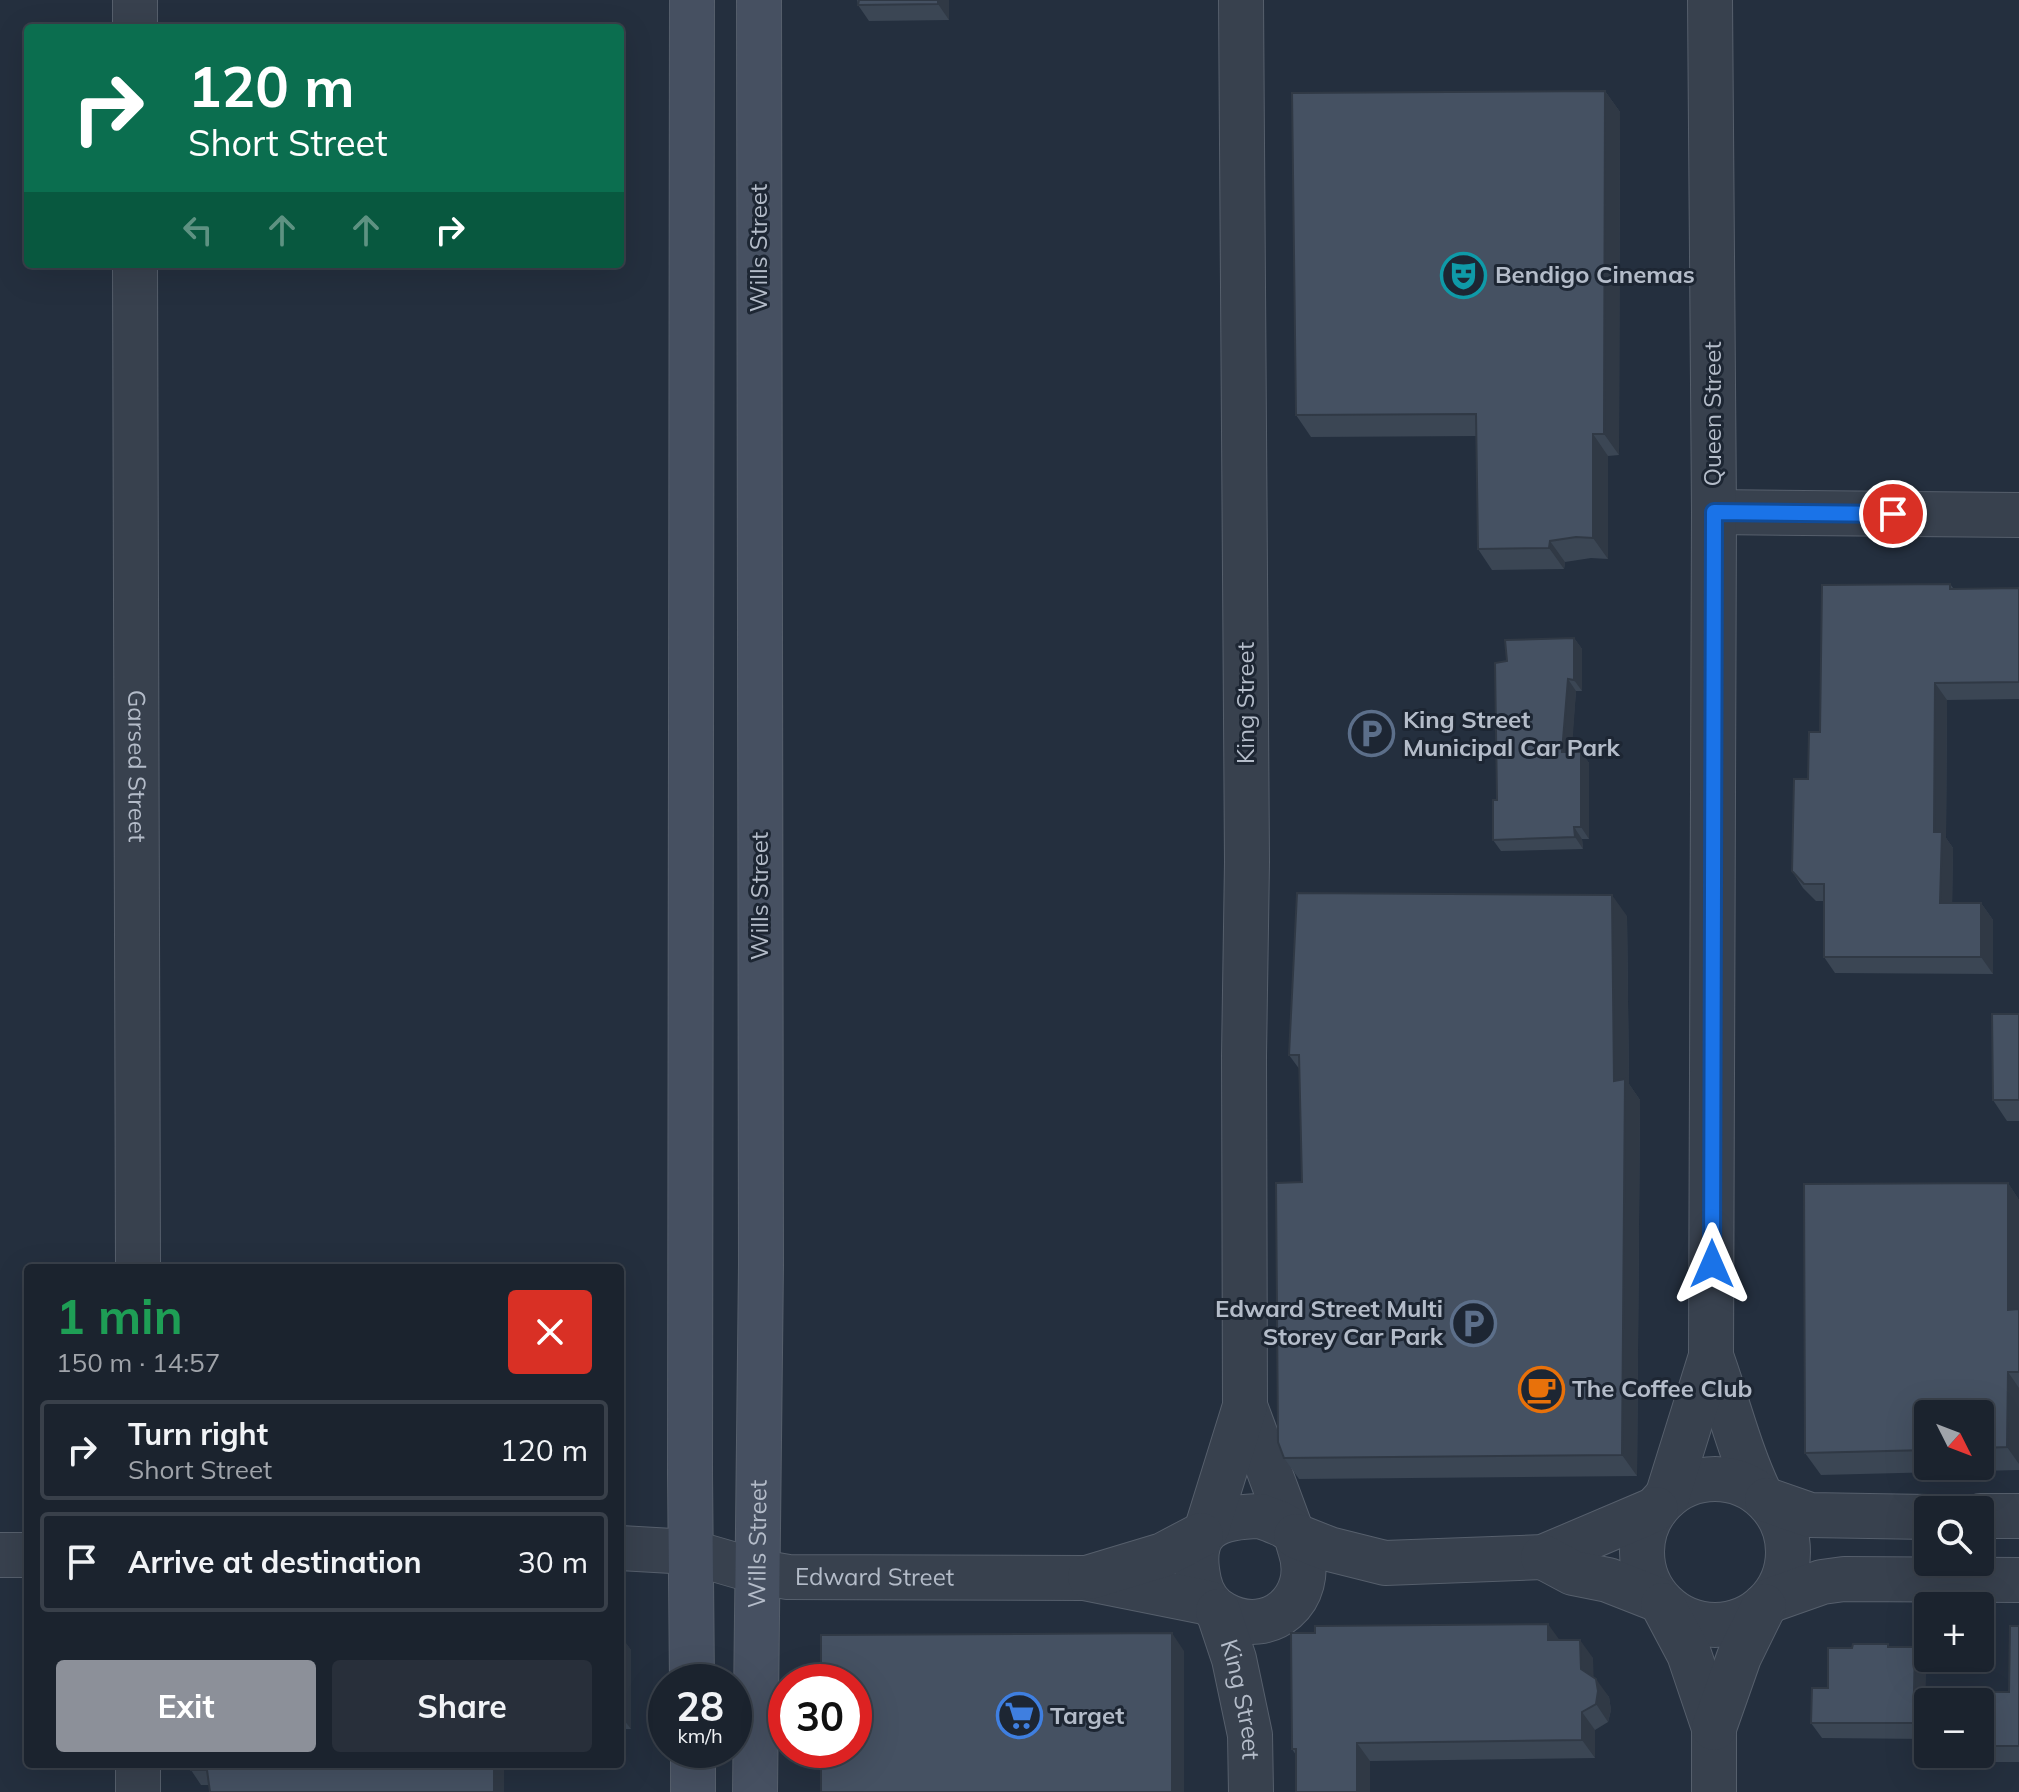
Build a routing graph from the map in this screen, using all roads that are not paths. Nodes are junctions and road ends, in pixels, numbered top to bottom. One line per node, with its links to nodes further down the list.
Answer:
1 (135, 0): 6 (street)
2 (692, 0): 21 (main road)
3 (759, 0): 26 (main road, Wills Street)
4 (1241, 0): 12 (street, King Street)
5 (1710, 0): 8 (street, Queen Street)
6 (135, 24)
7 (135, 268): 10 (street, Garsed Street)
8 (1714, 512): 9 (street); 11 (street, Queen Street)
9 (2019, 515)
10 (138, 1264)
11 (1711, 1356): 13 (street, Queen Street); 14 (street, Queen Street)
12 (1245, 1406): 18 (street, King Street); 19 (street, King Street)
13 (1763, 1497): 14 (street); 17 (street); 31 (street)
14 (1662, 1503): 24 (street); 30 (street)
15 (1994, 1516): 16 (street)
16 (2019, 1516)
17 (1914, 1517)
18 (1204, 1532): 19 (street); 27 (street, Edward Street); 32 (street)
19 (1293, 1533): 25 (street); 29 (street)
20 (624, 1548): 21 (street, Edward Street)
21 (690, 1552): 26 (street, Edward Street); 33 (main road)
22 (0, 1555): 23 (street)
23 (24, 1555)
24 (1543, 1557): 25 (street); 30 (street)
25 (1385, 1563): 29 (street)
26 (759, 1572): 27 (street, Edward Street); 34 (main road, Wills Street)
27 (1084, 1578): 32 (street, Edward Street)
28 (2019, 1580): 31 (street)
29 (1295, 1602): 32 (street)
30 (1661, 1602): 31 (street); 35 (street)
31 (1768, 1603): 35 (street)
32 (1213, 1607): 42 (street, King Street)
33 (692, 1664)
34 (752, 1664)
35 (1714, 1728): 43 (street)
36 (138, 1768): 39 (street)
37 (693, 1768): 40 (main road)
38 (750, 1768): 41 (main road, Wills Street)
39 (138, 1792)
40 (693, 1792)
41 (755, 1792)
42 (1251, 1792)
43 (1714, 1792)

